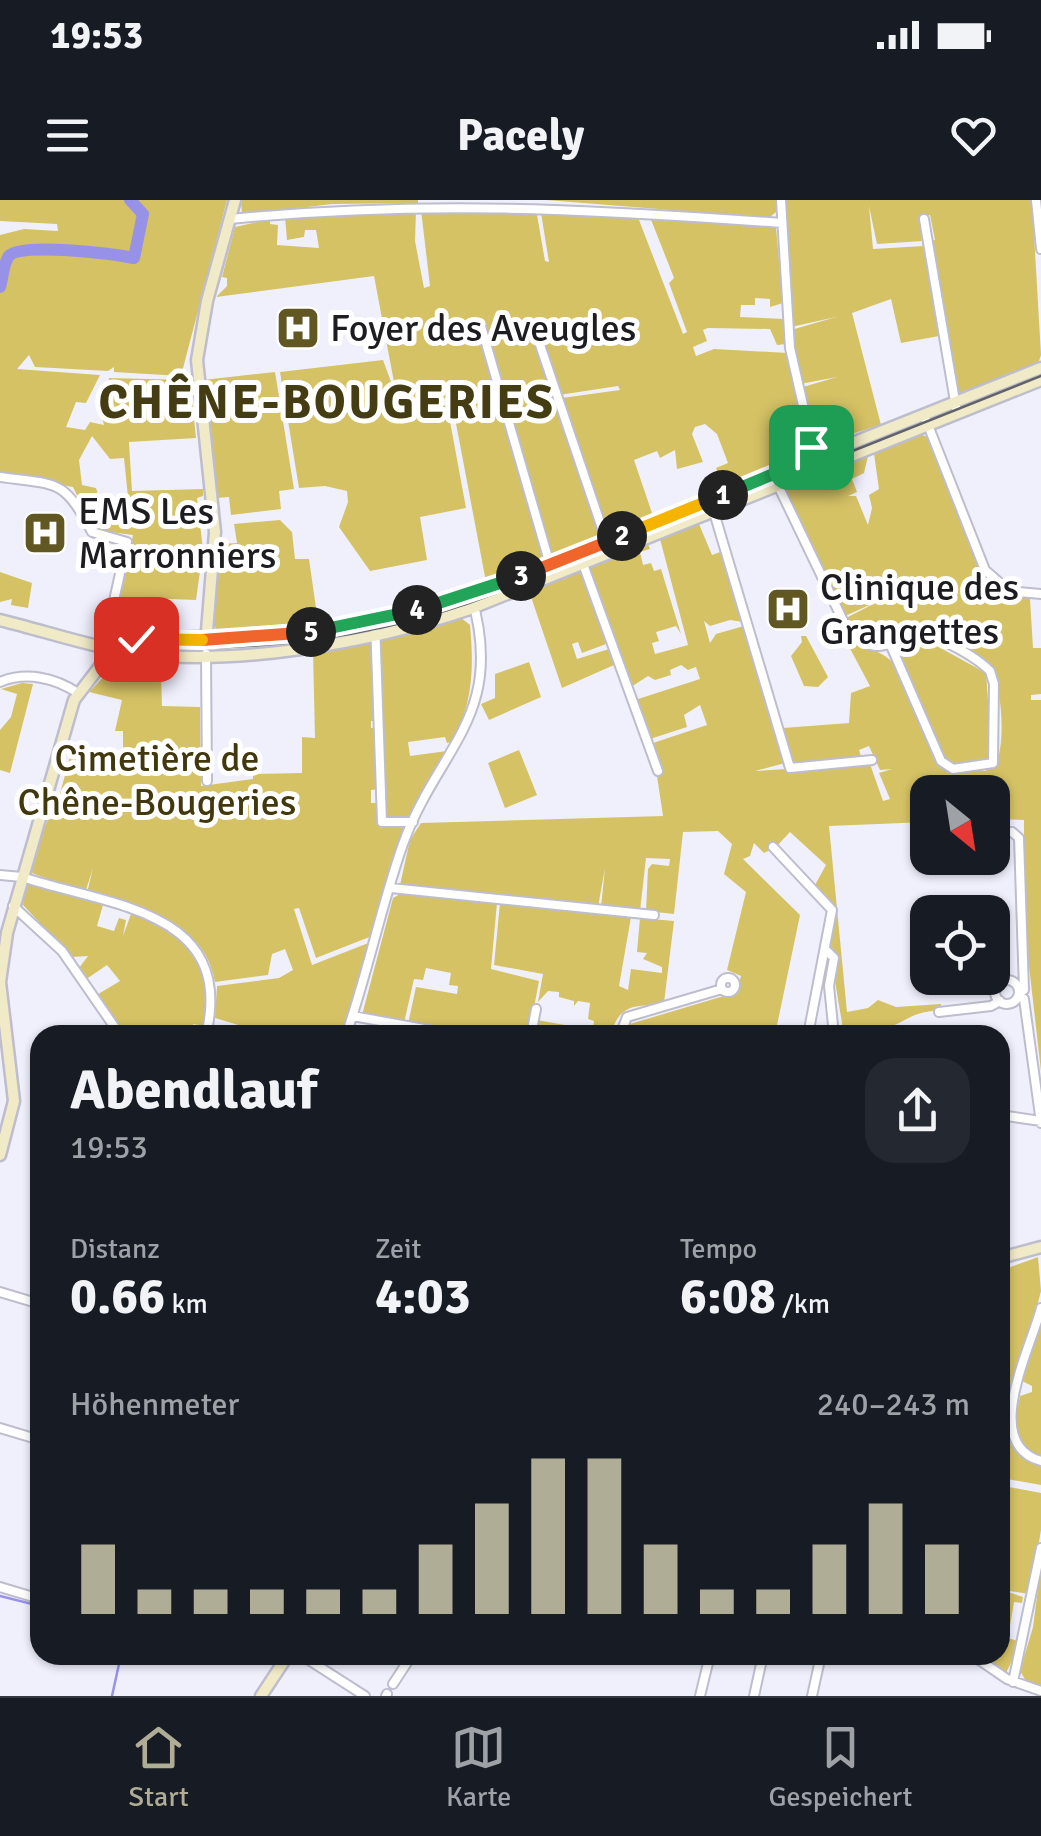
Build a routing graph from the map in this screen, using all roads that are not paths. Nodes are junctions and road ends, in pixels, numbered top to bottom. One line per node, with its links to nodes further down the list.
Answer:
1 (235, 200): 4 (main road)
2 (781, 200): 6 (street)
3 (1036, 200): 7 (street)
4 (230, 220): 6 (street); 27 (main road)
5 (924, 220): 12 (street)
6 (782, 223): 14 (street)
7 (1041, 249)
8 (481, 326): 21 (street)
9 (535, 330): 19 (street)
10 (1041, 368): 12 (main road)
11 (1041, 380): 12 (main road)
12 (956, 408): 13 (main road)
13 (926, 420): 14 (main road); 15 (main road); 22 (street)
14 (814, 457): 15 (street); 17 (main road)
15 (819, 470): 17 (main road)
16 (0, 477): 28 (street)
17 (775, 480): 18 (main road); 29 (street)
18 (711, 505): 19 (main road); 33 (street)
19 (608, 547): 20 (main road)
20 (581, 558): 21 (main road); 34 (street)
21 (551, 570): 23 (main road)
22 (1041, 594)
23 (473, 601): 25 (main road); 26 (main road); 36 (street)
24 (0, 618): 28 (main road)
25 (375, 621): 26 (street); 27 (main road)
26 (378, 634): 30 (main road); 36 (street)
27 (206, 640): 28 (main road); 30 (main road)
28 (111, 644): 30 (main road); 32 (main road)
29 (891, 646): 29 (street)
30 (206, 654): 35 (street)
31 (0, 682): 32 (street)
32 (78, 693): 40 (main road)
33 (872, 760)
34 (658, 770)
35 (208, 781)
36 (414, 822): 41 (street)
37 (1012, 832): 46 (street)
38 (773, 847): 44 (street)
39 (0, 875): 40 (street)
40 (22, 876): 42 (main road); 52 (street)
41 (391, 888): 43 (street); 50 (street)
42 (14, 906): 51 (street); 61 (main road)
43 (654, 915)
44 (825, 949): 57 (street); 58 (street)
45 (722, 989): 56 (street)
46 (1020, 994): 47 (street); 47 (street); 60 (street)
47 (1000, 1001): 49 (street)
48 (536, 1010): 55 (street)
49 (939, 1012)
50 (353, 1016): 53 (street); 54 (street)
51 (113, 1025)
52 (207, 1025)
53 (350, 1025)
54 (402, 1025)
55 (534, 1025)
56 (624, 1025)
57 (808, 1025)
58 (833, 1025)
59 (1010, 1117): 60 (street)
60 (1041, 1122)
61 (0, 1155)
62 (1041, 1247): 63 (main road)
63 (1010, 1255)
64 (0, 1292): 65 (street)
65 (30, 1301)
66 (1041, 1308): 69 (street)
67 (0, 1428): 68 (street)
68 (30, 1437)
69 (1041, 1461)
70 (1041, 1548): 80 (street)
71 (0, 1587): 72 (street)
72 (30, 1596)
73 (281, 1665): 83 (main road)
74 (317, 1665): 84 (street)
75 (405, 1665): 81 (street)
76 (708, 1665): 85 (street)
77 (760, 1665): 86 (street)
78 (819, 1665): 87 (street)
79 (987, 1665): 80 (street)
80 (1013, 1682): 82 (street)
81 (393, 1684)
82 (1041, 1691)
83 (261, 1696)
84 (365, 1696)
85 (700, 1696)
86 (754, 1696)
87 (812, 1696)

